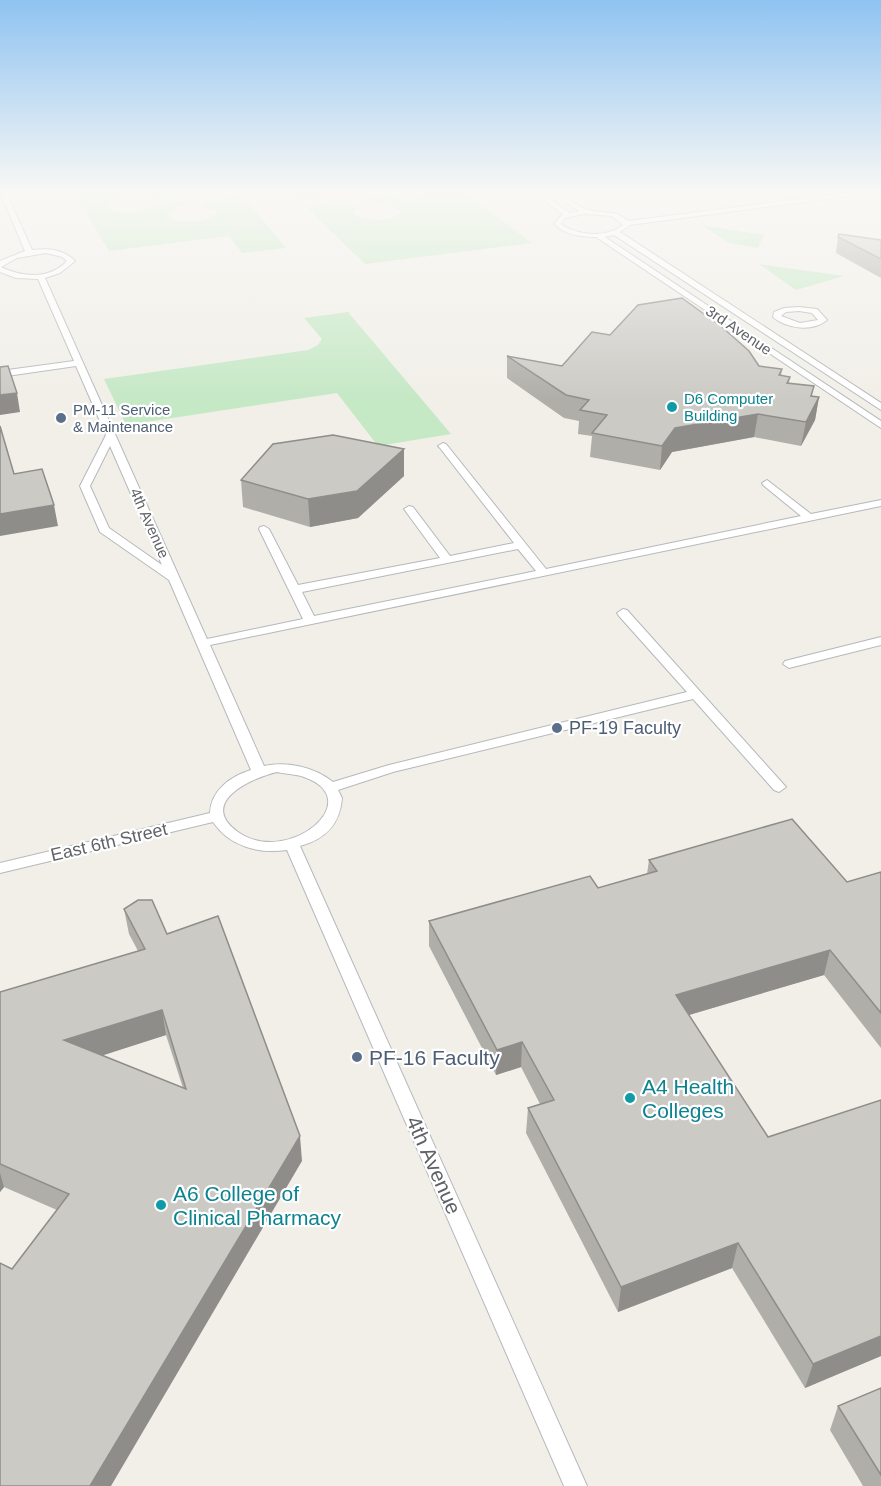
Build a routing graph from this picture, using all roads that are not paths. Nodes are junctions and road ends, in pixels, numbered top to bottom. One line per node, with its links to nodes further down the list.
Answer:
1 (69, 261): 5 (lane)
2 (637, 261): 13 (lane, 3rd Avenue)
3 (660, 261): 6 (lane, 3rd Avenue)
4 (0, 267): 5 (lane)
5 (40, 275): 10 (lane, 4th Avenue)
6 (742, 315): 7 (lane); 9 (lane, 3rd Avenue)
7 (777, 317): 8 (lane); 8 (lane)
8 (786, 322): 9 (lane)
9 (771, 334): 12 (lane, 3rd Avenue)
10 (78, 363): 11 (lane); 14 (lane, 4th Avenue)
11 (0, 374)
12 (881, 407)
13 (881, 425)
14 (111, 435): 24 (lane, 4th Avenue); 24 (lane)
15 (443, 446): 21 (lane)
16 (767, 483): 19 (lane)
17 (881, 503): 19 (lane)
18 (409, 509): 22 (lane)
19 (809, 518): 23 (lane)
20 (264, 529): 25 (lane)
21 (522, 545): 22 (lane); 23 (lane)
22 (448, 560): 25 (lane)
23 (543, 573): 27 (lane)
24 (174, 578): 29 (lane, 4th Avenue)
25 (293, 590): 27 (lane)
26 (623, 613): 31 (lane)
27 (310, 620): 29 (lane)
28 (881, 641): 30 (lane)
29 (203, 643): 32 (lane, 4th Avenue)
30 (789, 664)
31 (696, 694): 33 (lane); 34 (lane)
32 (259, 771): 33 (lane); 35 (lane)
33 (331, 787): 36 (lane)
34 (779, 787)
35 (218, 816): 36 (lane); 37 (lane, East 6th Street)
36 (292, 844): 38 (lane, 4th Avenue)
37 (0, 868)
38 (576, 1486)

